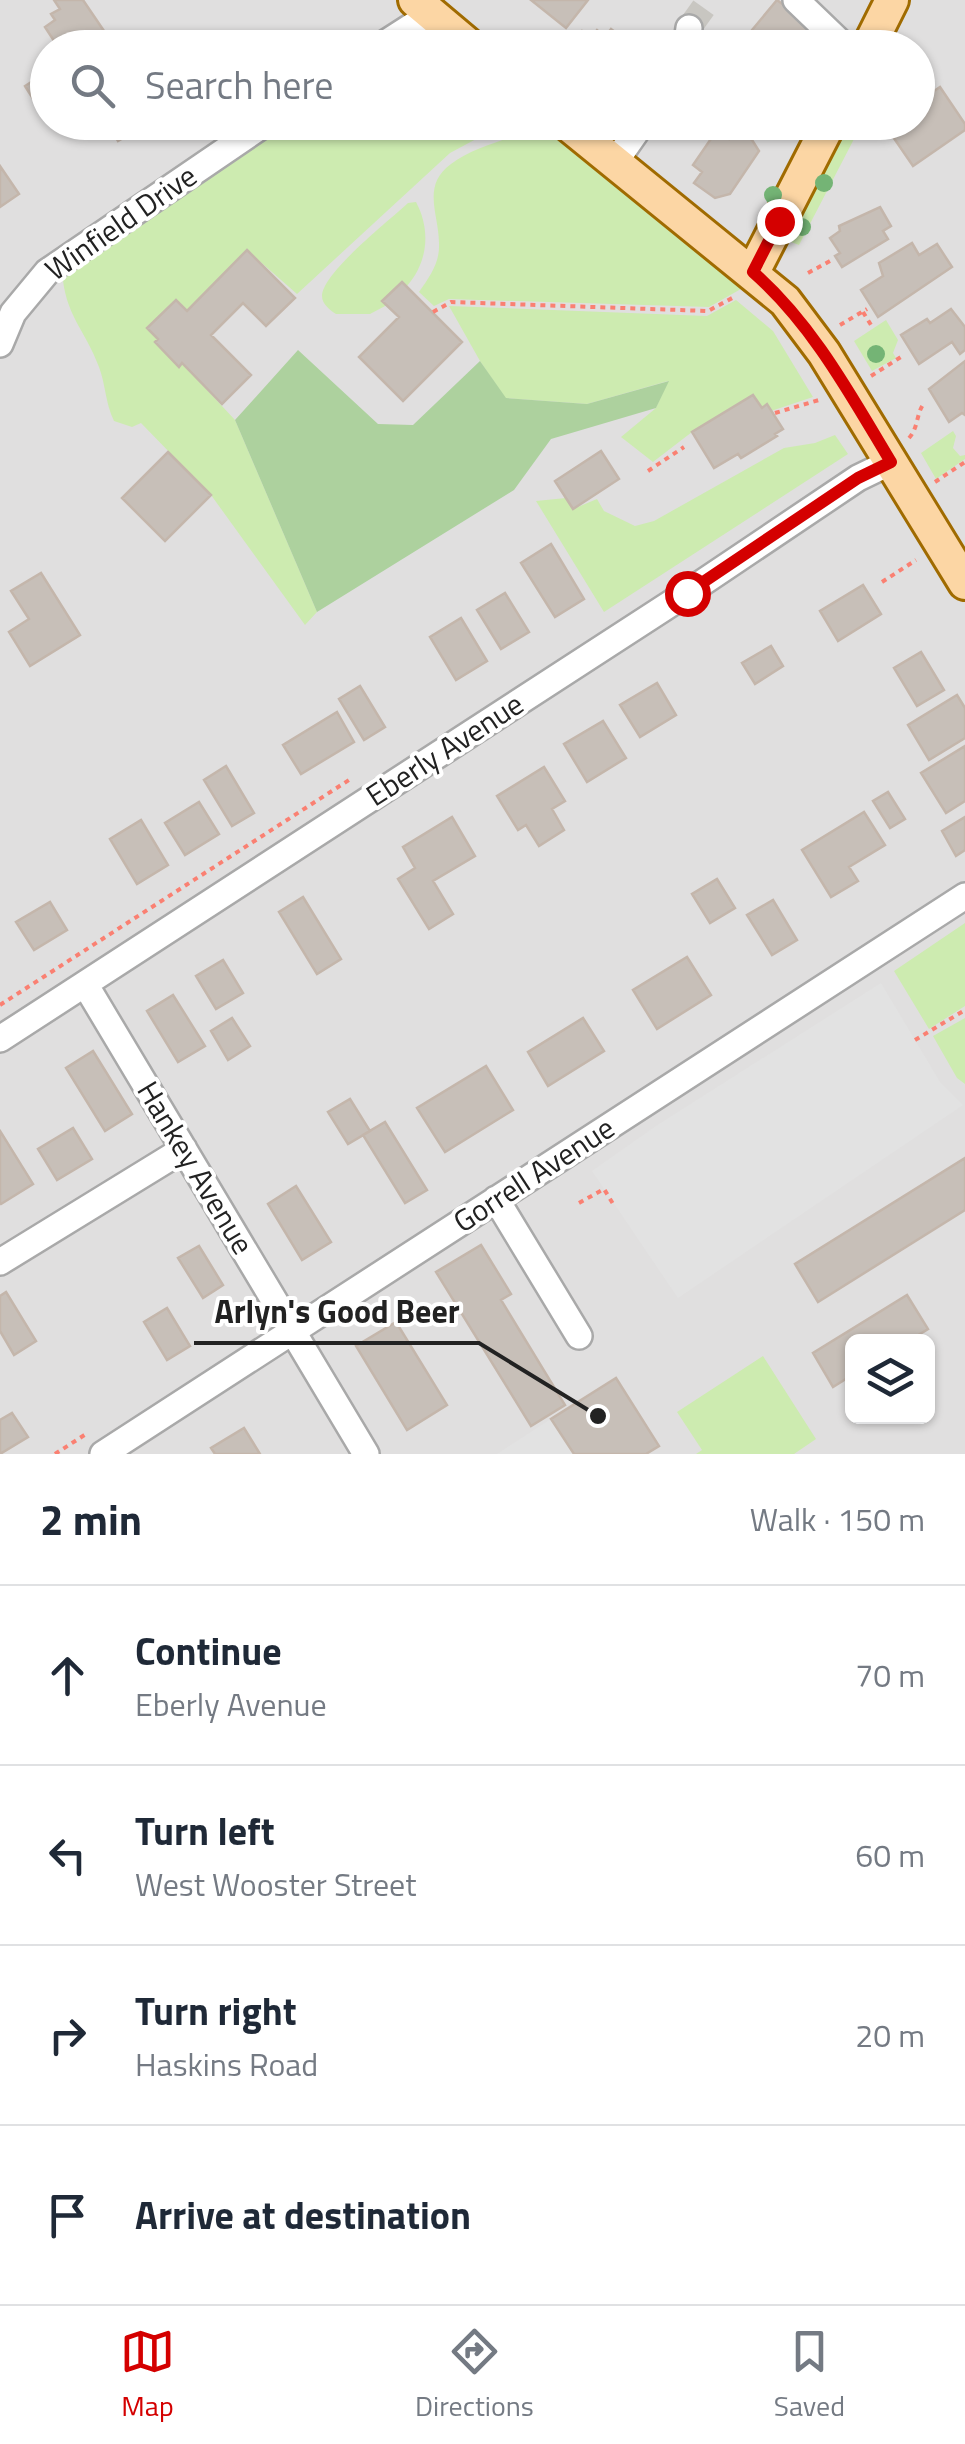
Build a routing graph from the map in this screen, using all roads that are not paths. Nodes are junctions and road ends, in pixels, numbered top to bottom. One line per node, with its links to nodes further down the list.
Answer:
1 (796, 0): 6 (street)
2 (892, 0): 7 (main road)
3 (423, 7): 4 (street); 5 (main road)
4 (398, 30)
5 (450, 30)
6 (827, 30)
7 (877, 30)
8 (241, 140): 14 (street, Winfield Drive)
9 (587, 140): 12 (main road)
10 (630, 140): 12 (street)
11 (821, 140): 13 (main road)
12 (615, 162): 13 (main road)
13 (745, 284): 15 (main road)
14 (0, 344)
15 (900, 450): 16 (main road); 18 (street, Eberly Avenue)
16 (965, 583)
17 (965, 896): 21 (street, Gorrell Avenue)
18 (85, 984): 19 (street, Eberly Avenue); 20 (street, Hankey Avenue)
19 (0, 1039)
20 (184, 1148): 22 (street); 23 (street, Hankey Avenue)
21 (496, 1200): 23 (street, Gorrell Avenue); 24 (street)
22 (0, 1262)
23 (291, 1332): 25 (street, Gorrell Avenue); 26 (street, Hankey Avenue)
24 (579, 1336)
25 (103, 1454)
26 (366, 1454)

